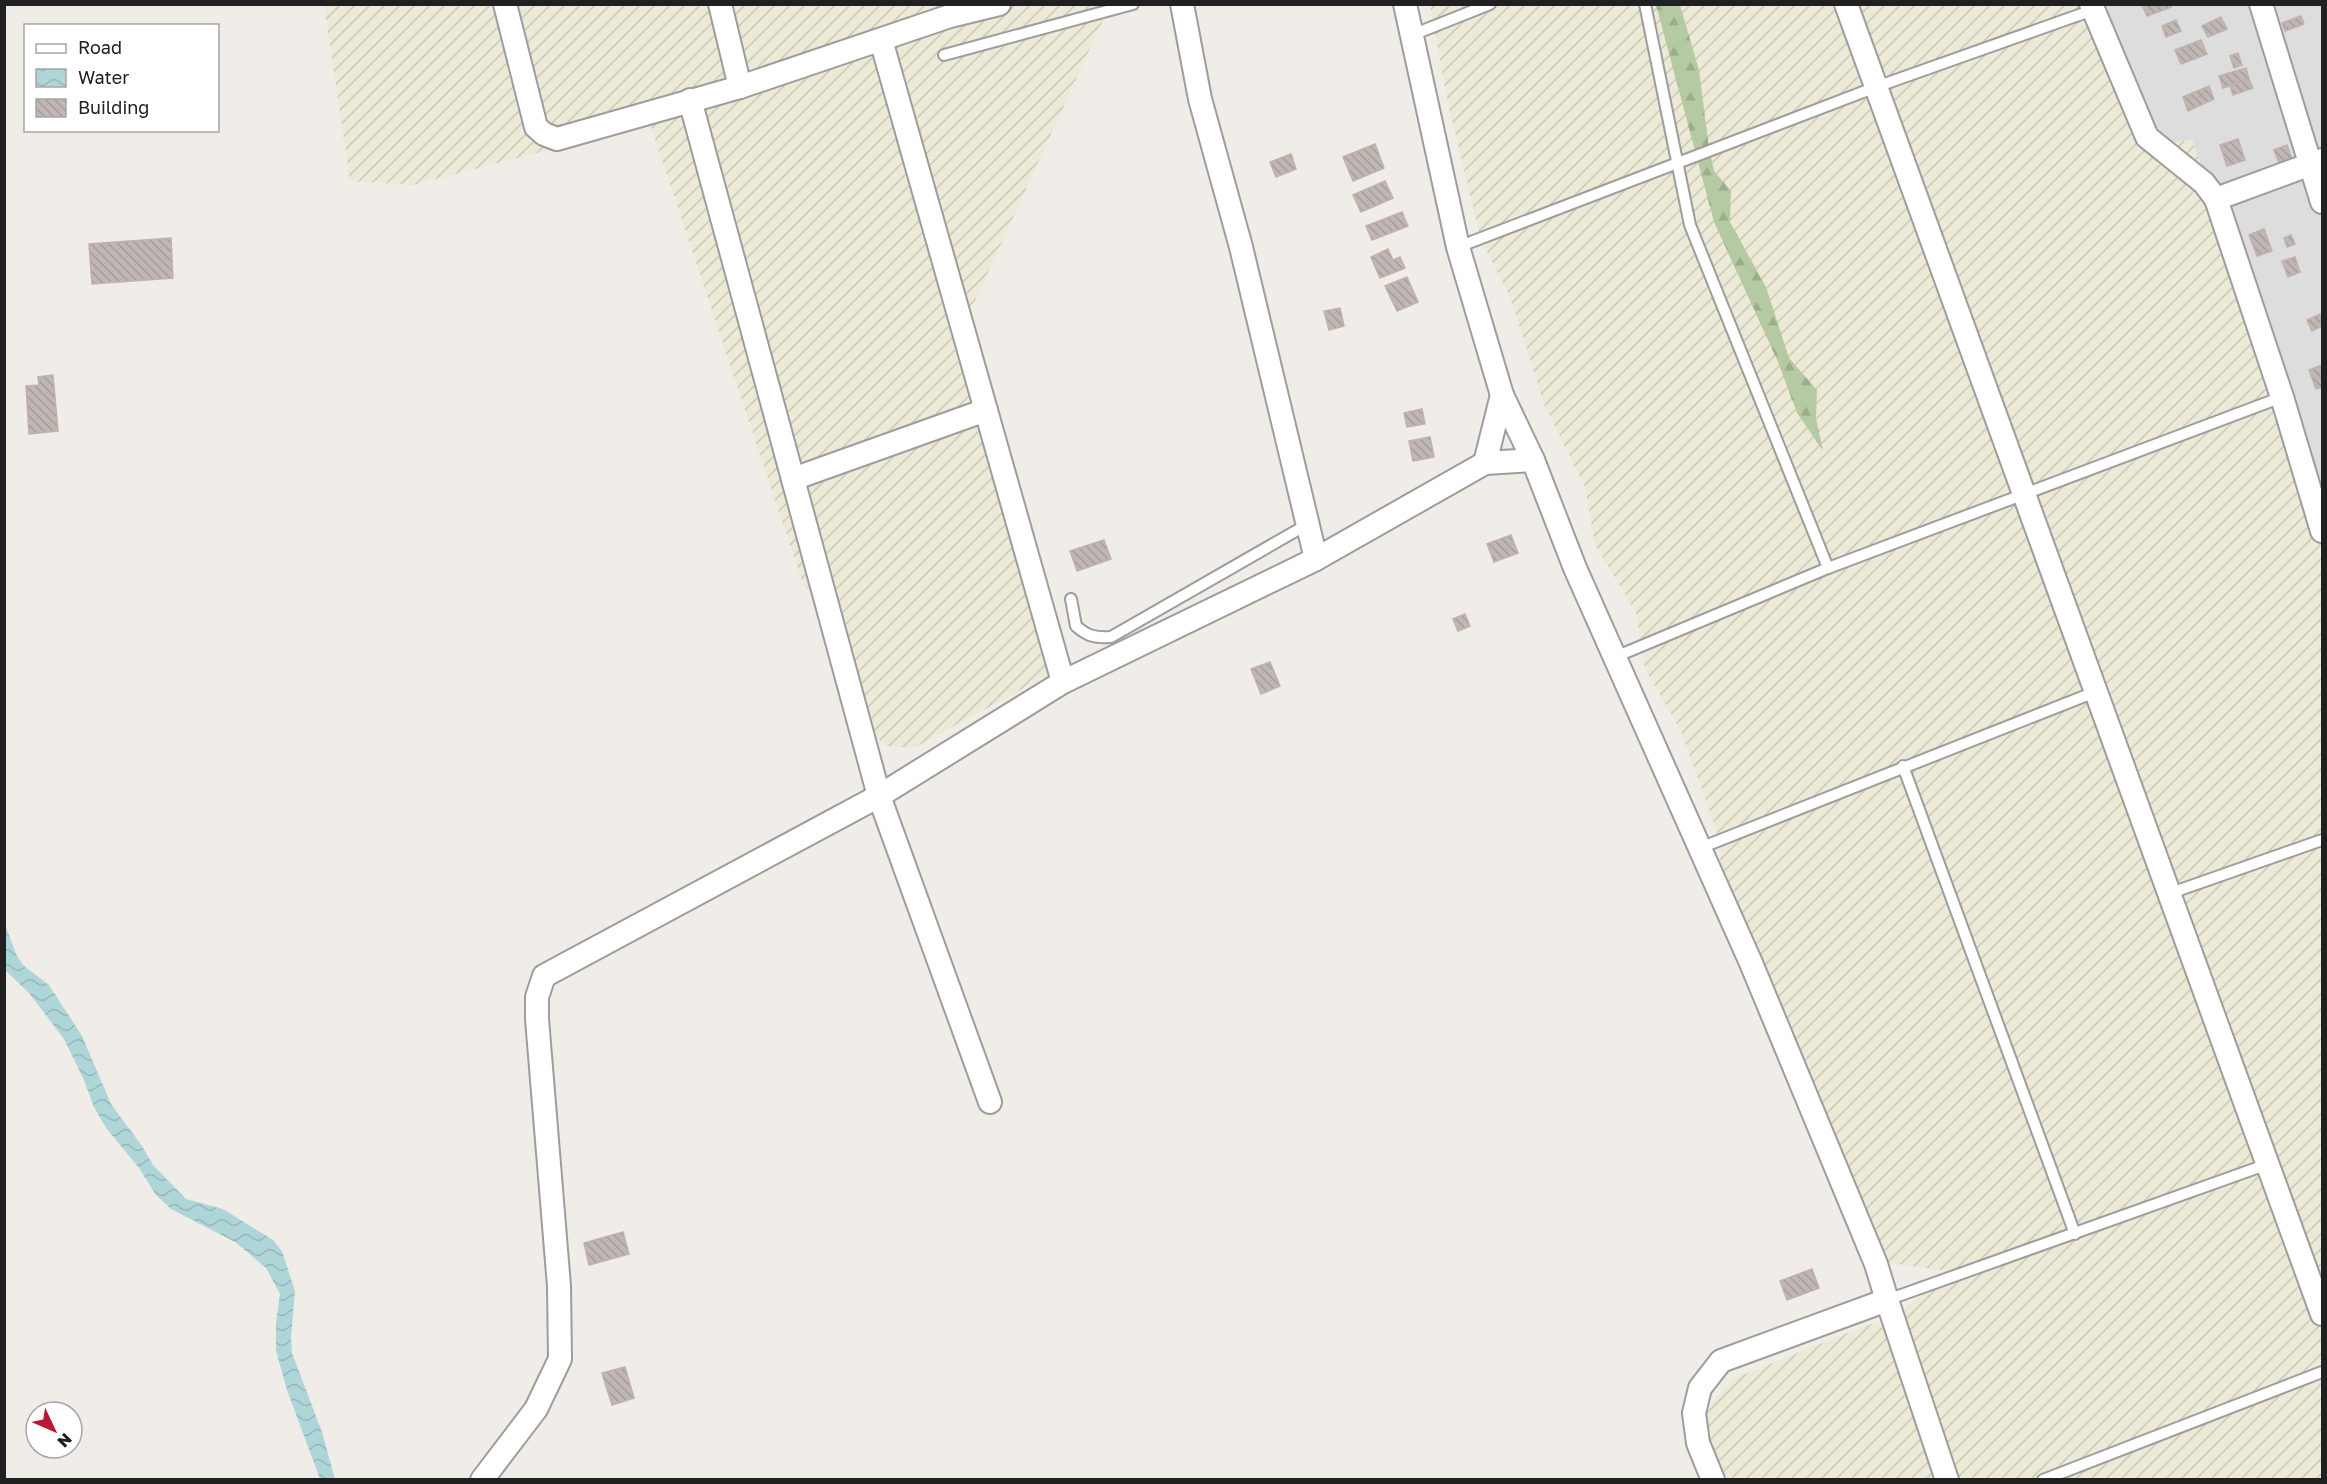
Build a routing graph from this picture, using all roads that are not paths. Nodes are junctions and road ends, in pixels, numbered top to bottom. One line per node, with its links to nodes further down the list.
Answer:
1 (505, 4): 18 (street)
2 (720, 4): 16 (street)
3 (999, 4): 12 (street)
4 (1133, 4): 15 (lane)
5 (1182, 4): 31 (street)
6 (1405, 4): 13 (street)
7 (1490, 4): 13 (lane)
8 (1645, 4): 20 (lane)
9 (1846, 4): 17 (street)
10 (2261, 4): 19 (street)
11 (2092, 7): 17 (lane); 21 (street)
12 (948, 10): 14 (street)
13 (1412, 35): 23 (street)
14 (881, 40): 16 (street); 26 (street)
15 (944, 55)
16 (740, 87): 18 (street)
17 (1876, 87): 20 (lane); 30 (street)
18 (690, 100): 29 (street)
19 (2317, 162): 21 (street); 22 (street)
20 (1678, 164): 23 (lane); 34 (lane)
21 (2216, 198): 25 (street)
22 (2322, 202)
23 (1458, 248): 24 (street)
24 (1502, 395): 27 (street); 28 (street)
25 (2282, 396): 30 (lane); 32 (street)
26 (986, 410): 29 (street); 37 (street)
27 (1533, 460): 28 (street); 36 (street)
28 (1485, 463): 33 (street)
29 (793, 479): 40 (street)
30 (2023, 494): 34 (lane); 38 (street)
31 (1308, 524): 33 (street); 35 (lane)
32 (2322, 531)
33 (1316, 559): 37 (street)
34 (1828, 568): 36 (lane)
35 (1071, 599)
36 (1614, 657): 42 (street)
37 (1063, 682): 40 (street)
38 (2095, 692): 39 (lane); 43 (street)
39 (1903, 766): 42 (lane); 46 (lane)
40 (879, 796): 44 (street); 50 (street)
41 (2322, 840): 43 (lane)
42 (1700, 848): 47 (street)
43 (2168, 894): 45 (street)
44 (990, 1102)
45 (2268, 1164): 46 (lane); 48 (street)
46 (2075, 1234): 47 (lane)
47 (1887, 1300): 51 (street); 52 (street)
48 (2322, 1314)
49 (2322, 1372): 53 (lane)
50 (482, 1479)
51 (1713, 1479)
52 (1947, 1479)
53 (2043, 1479)

